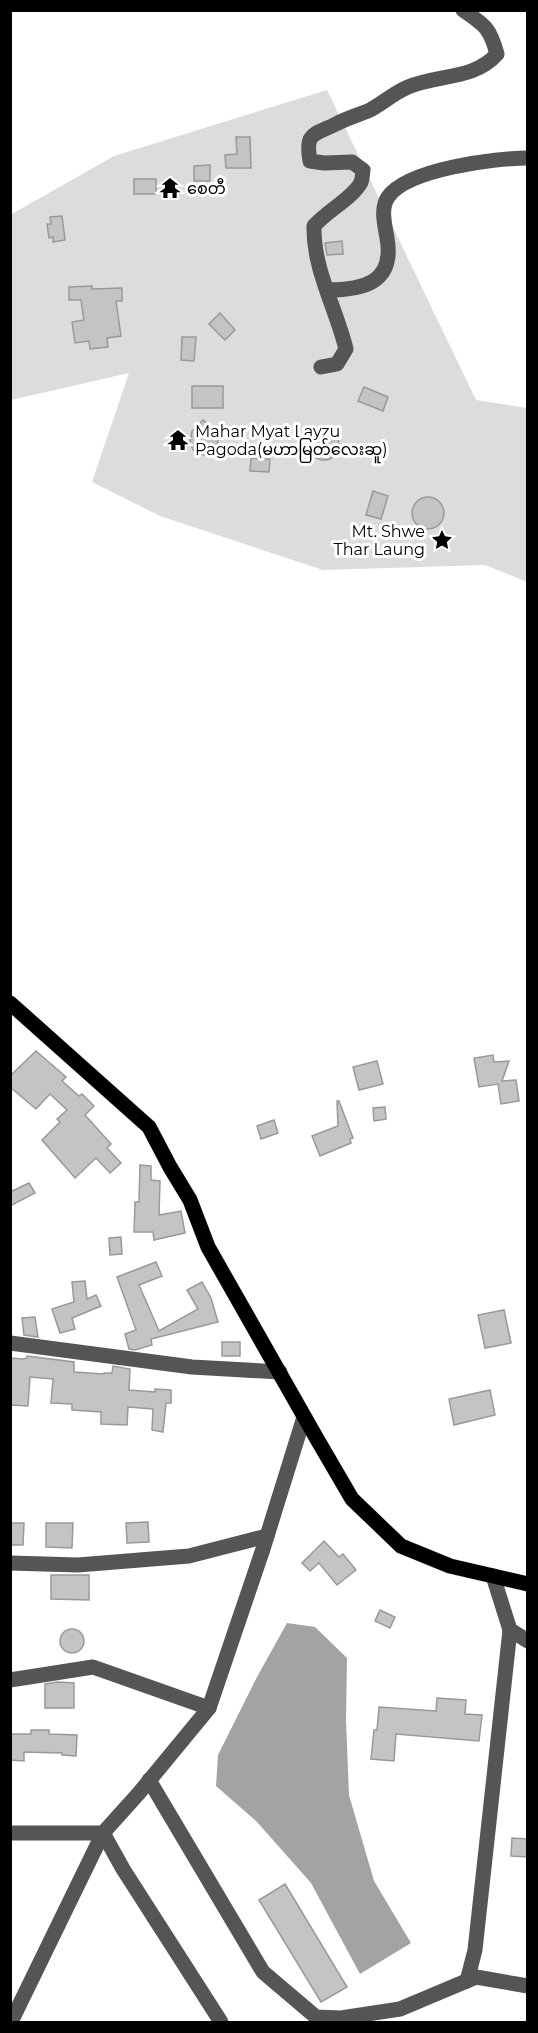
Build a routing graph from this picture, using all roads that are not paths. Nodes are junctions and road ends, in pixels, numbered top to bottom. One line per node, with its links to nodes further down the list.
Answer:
1 (462, 10): 3 (street)
2 (528, 158): 3 (street)
3 (327, 290): 4 (street)
4 (321, 367)
5 (10, 1003): 7 (main road)
6 (10, 1343): 7 (street)
7 (280, 1372): 8 (main road)
8 (304, 1417): 9 (street); 11 (main road)
9 (267, 1536): 10 (street); 16 (street)
10 (10, 1563)
11 (493, 1576): 12 (main road); 13 (street)
12 (528, 1584)
13 (510, 1630): 14 (street); 20 (street)
14 (528, 1641)
15 (10, 1680): 16 (street)
16 (209, 1708): 17 (street)
17 (150, 1780): 19 (street); 20 (street)
18 (10, 1833): 19 (street)
19 (103, 1833): 22 (street); 23 (street)
20 (467, 1981): 21 (street)
21 (528, 1986)
22 (11, 2022)
23 (221, 2022)

